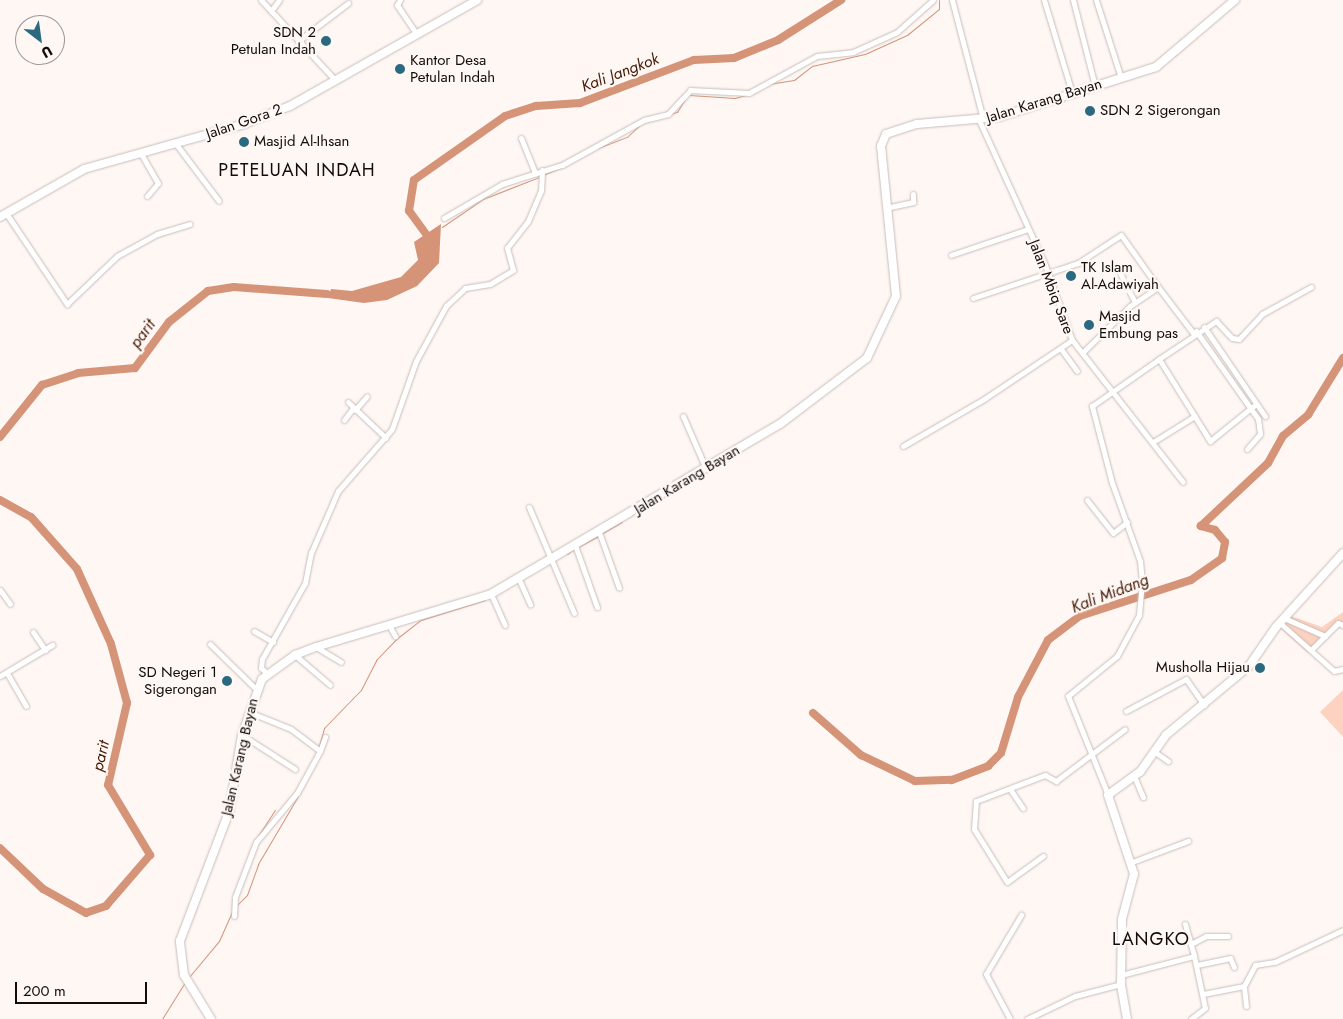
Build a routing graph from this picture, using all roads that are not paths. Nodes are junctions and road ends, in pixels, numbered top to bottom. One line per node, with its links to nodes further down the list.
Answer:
1 (261, 0): 12 (street)
2 (279, 0): 12 (street)
3 (400, 0): 13 (street)
4 (933, 0): 23 (street)
5 (952, 0): 19 (street, Jalan Mbiq Sare)
6 (1044, 0): 18 (street)
7 (1072, 0): 17 (street)
8 (1096, 0): 15 (street)
9 (1235, 0): 15 (street, Jalan Karang Bayan)
10 (474, 1): 13 (street, Jalan Gora 2)
11 (348, 3): 14 (street)
12 (271, 11): 14 (street)
13 (416, 33): 16 (street, Jalan Gora 2)
14 (298, 41): 16 (street)
15 (1121, 78): 17 (street, Jalan Karang Bayan)
16 (336, 80): 21 (street, Jalan Gora 2)
17 (1095, 86): 18 (street, Jalan Karang Bayan)
18 (1072, 93): 19 (street, Jalan Karang Bayan)
19 (981, 120): 28 (street, Jalan Karang Bayan); 32 (street, Jalan Mbiq Sare)
20 (521, 138): 24 (street)
21 (176, 144): 22 (street, Jalan Gora 2); 27 (street)
22 (140, 152): 26 (street); 29 (street, Jalan Gora 2)
23 (542, 171): 24 (street); 57 (street)
24 (535, 173): 30 (street)
25 (913, 194): 28 (street)
26 (147, 196)
27 (219, 201)
28 (890, 206): 61 (street, Jalan Karang Bayan)
29 (3, 215): 31 (street)
30 (444, 218)
31 (190, 224)
32 (1028, 228): 33 (street); 35 (street, Jalan Mbiq Sare)
33 (951, 255)
34 (1120, 273): 39 (street)
35 (1048, 274): 36 (street); 38 (street); 42 (street, Jalan Mbiq Sare)
36 (1158, 287): 39 (street); 41 (street)
37 (1312, 287): 40 (street)
38 (973, 298)
39 (1135, 302): 44 (street)
40 (1204, 327): 41 (street); 50 (street)
41 (1194, 332): 45 (street); 51 (street)
42 (1072, 340): 43 (street); 44 (street, Jalan Mbiq Sare)
43 (1061, 349): 46 (street); 59 (street)
44 (1082, 353): 47 (street, Jalan Mbiq Sare)
45 (1159, 359): 47 (street); 54 (street)
46 (1077, 371)
47 (1110, 392): 58 (street, Jalan Mbiq Sare); 65 (street)
48 (366, 396): 52 (street)
49 (348, 402): 52 (street)
50 (1256, 404): 51 (street); 55 (street)
51 (1250, 408): 54 (street); 60 (street)
52 (354, 409): 56 (street); 57 (street)
53 (683, 416): 61 (street)
54 (1195, 416): 58 (street)
55 (1265, 416)
56 (344, 420)
57 (386, 438): 86 (street)
58 (1153, 442): 62 (street, Jalan Mbiq Sare)
59 (903, 446)
60 (1247, 449)
61 (706, 469): 66 (street, Jalan Karang Bayan)
62 (1184, 482)
63 (1087, 500): 65 (street)
64 (529, 507): 69 (street)
65 (1128, 522): 109 (street)
66 (599, 532): 67 (street, Jalan Karang Bayan); 71 (street)
67 (575, 546): 69 (street, Jalan Karang Bayan); 76 (street)
68 (1343, 552): 78 (street)
69 (550, 559): 70 (street, Jalan Karang Bayan); 77 (street)
70 (518, 577): 73 (street, Jalan Karang Bayan); 75 (street)
71 (619, 588)
72 (0, 590): 74 (street)
73 (491, 594): 79 (street, Jalan Karang Bayan); 80 (street)
74 (10, 604)
75 (530, 604)
76 (597, 607)
77 (574, 613)
78 (1282, 620): 85 (street); 91 (street); 101 (street)
79 (389, 625): 84 (street); 89 (street, Jalan Karang Bayan)
80 (505, 625)
81 (1343, 625): 85 (street)
82 (254, 631): 86 (street)
83 (33, 632): 90 (street)
84 (394, 636)
85 (1325, 636): 91 (street)
86 (273, 642): 96 (street)
87 (210, 644): 99 (street)
88 (52, 645): 90 (street)
89 (316, 647): 92 (street, Jalan Karang Bayan); 93 (street)
90 (45, 650): 95 (street)
91 (1311, 650): 94 (street)
92 (295, 655): 96 (street, Jalan Karang Bayan); 98 (street)
93 (341, 662)
94 (1343, 669)
95 (7, 673): 97 (street); 100 (street)
96 (268, 674): 99 (street, Jalan Karang Bayan)
97 (0, 676)
98 (330, 685)
99 (256, 689): 103 (street, Jalan Karang Bayan)
100 (26, 706)
101 (1204, 706): 102 (street); 108 (street)
102 (1126, 711)
103 (249, 712): 105 (street, Jalan Karang Bayan); 107 (street)
104 (1125, 729): 109 (street)
105 (242, 734): 111 (street); 134 (street, Jalan Karang Bayan)
106 (325, 737): 107 (street)
107 (319, 750): 121 (street)
108 (1155, 752): 110 (street); 112 (street)
109 (1094, 753): 113 (street); 114 (street)
110 (1168, 761)
111 (295, 769)
112 (1134, 776): 114 (street); 115 (street)
113 (1010, 789): 116 (street); 118 (street)
114 (1108, 794): 119 (street)
115 (1142, 797)
116 (1023, 808)
117 (1188, 841): 119 (street)
118 (1043, 856)
119 (1132, 862): 129 (street)
120 (1021, 915): 135 (street)
121 (234, 916)
122 (1185, 924): 125 (street)
123 (1343, 930): 131 (street)
124 (1228, 936): 125 (street)
125 (1191, 944): 126 (street)
126 (1194, 956): 127 (street); 129 (street)
127 (1196, 966): 128 (street); 132 (street)
128 (1234, 967)
129 (1121, 975): 130 (street)
130 (1121, 984): 136 (street); 137 (street)
131 (1244, 986): 132 (street); 133 (street)
132 (1203, 994): 138 (street)
133 (1246, 1006)
134 (211, 1019)
135 (1010, 1019)
136 (1027, 1019)
137 (1127, 1019)
138 (1191, 1019)

